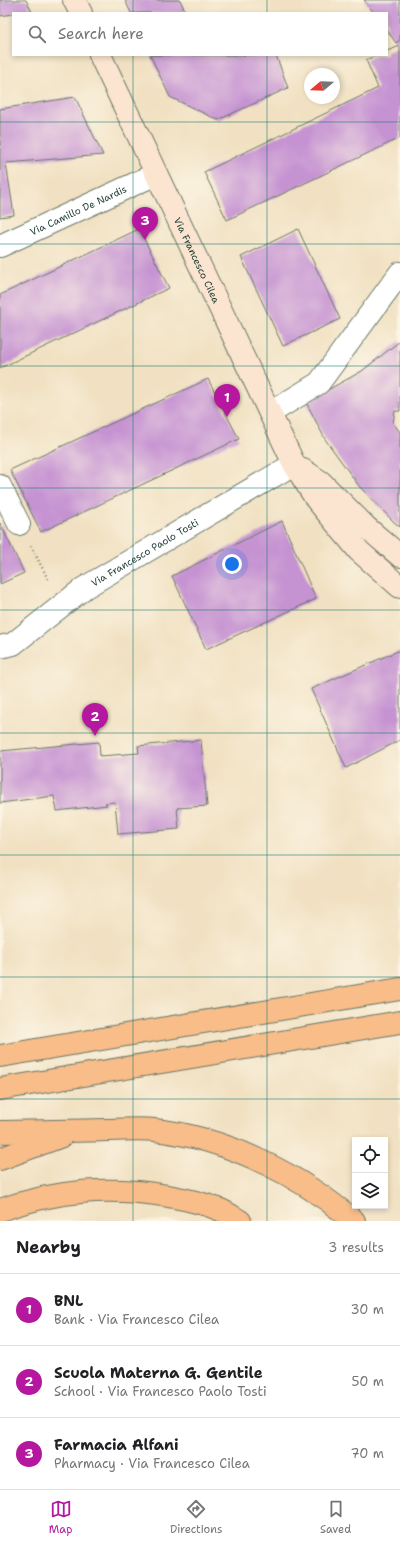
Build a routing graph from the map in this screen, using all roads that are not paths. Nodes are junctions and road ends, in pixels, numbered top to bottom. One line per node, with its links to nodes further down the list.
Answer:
1 (74, 0): 2 (main road)
2 (80, 12)
3 (100, 56): 4 (main road, Via Francesco Cilea)
4 (156, 174): 5 (street, Via Camillo De Nardis); 7 (main road, Via Francesco Cilea)
5 (0, 246)
6 (400, 273): 7 (street)
7 (270, 413): 8 (main road, Via Francesco Cilea)
8 (294, 464): 11 (main road); 12 (main road, Via Francesco Cilea); 13 (street, Via Francesco Paolo Tosti)
9 (0, 486): 10 (street)
10 (19, 524)
11 (400, 556)
12 (400, 587)
13 (0, 647)
14 (400, 990): 16 (highway)
15 (400, 1022): 17 (highway)
16 (0, 1056)
17 (0, 1090)
18 (76, 1130): 19 (highway); 20 (highway); 21 (highway); 24 (highway)
19 (0, 1132)
20 (0, 1147)
21 (0, 1159)
22 (0, 1210): 23 (highway)
23 (240, 1221)
24 (354, 1221)

